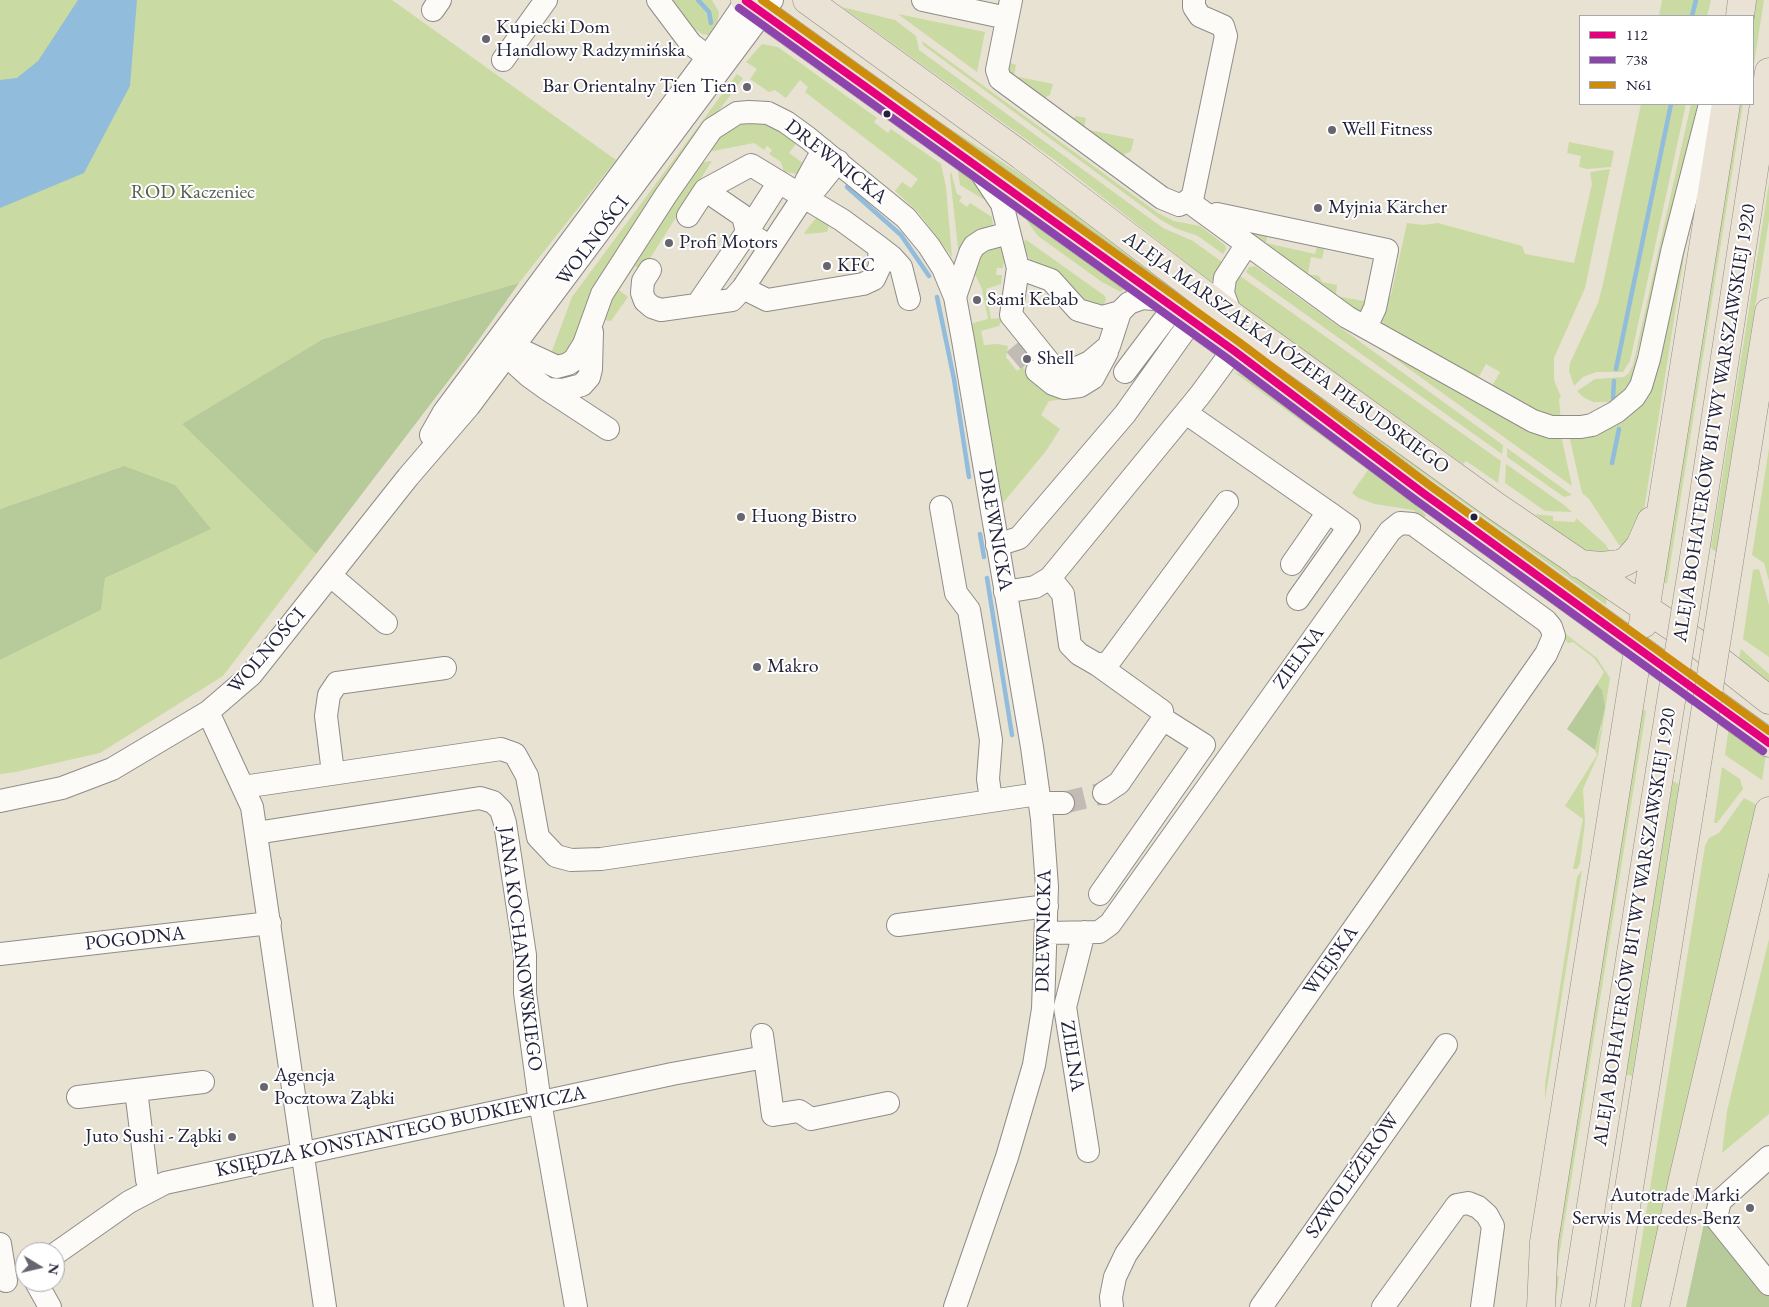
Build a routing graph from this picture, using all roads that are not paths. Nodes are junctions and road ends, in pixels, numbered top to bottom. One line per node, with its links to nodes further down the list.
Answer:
1 (546, 0): 17 (street)
2 (658, 0): 16 (street)
3 (726, 0): 14 (street)
4 (807, 0): 13 (main road, ALEJA MARSZAŁKA JÓZEFA PIŁSUDSKIEGO)
5 (822, 0): 13 (street)
6 (923, 0): 10 (street)
7 (1194, 0): 26 (street)
8 (1742, 0): 12 (main road)
9 (755, 3): 14 (street, WOLNOŚCI); 15 (main road, ALEJA MARSZAŁKA JÓZEFA PIŁSUDSKIEGO)
10 (963, 4): 11 (street)
11 (1009, 9): 26 (street)
12 (1740, 15)
13 (845, 28): 43 (main road, ALEJA MARSZAŁKA JÓZEFA PIŁSUDSKIEGO)
14 (736, 33): 15 (street); 16 (street, WOLNOŚCI); 49 (street, WOLNOŚCI)
15 (812, 49): 22 (main road, ALEJA MARSZAŁKA JÓZEFA PIŁSUDSKIEGO)
16 (708, 57): 49 (street, WOLNOŚCI)
17 (503, 60)
18 (1769, 72): 119 (main road, ALEJA BOHATERÓW BITWY WARSZAWSKIEJ 1920, bridge)
19 (1710, 105): 46 (street)
20 (1726, 105): 56 (main road, ALEJA BOHATERÓW BITWY WARSZAWSKIEJ 1920)
21 (830, 156): 25 (street); 37 (street, DREWNICKA); 45 (street, DREWNICKA)
22 (979, 169): 30 (street); 40 (main road, ALEJA MARSZAŁKA JÓZEFA PIŁSUDSKIEGO)
23 (780, 182): 24 (street); 25 (street); 29 (street)
24 (705, 190): 27 (street); 29 (street)
25 (806, 194): 32 (street); 33 (street)
26 (1188, 201): 28 (street)
27 (688, 216)
28 (1213, 219): 31 (street); 46 (street)
29 (747, 232): 32 (street); 39 (street)
30 (1009, 233): 34 (street); 37 (street)
31 (1247, 244): 43 (street); 46 (street)
32 (770, 247): 36 (street)
33 (879, 247): 36 (street); 38 (street)
34 (1018, 268): 41 (street); 44 (street)
35 (650, 270): 39 (street)
36 (743, 288): 39 (street)
37 (955, 298): 60 (street, DREWNICKA)
38 (909, 299)
39 (697, 305)
40 (1176, 309): 41 (street); 50 (main road, ALEJA MARSZAŁKA JÓZEFA PIŁSUDSKIEGO); 52 (street); 60 (street)
41 (1120, 312): 48 (street)
42 (1769, 312): 120 (main road, ALEJA BOHATERÓW BITWY WARSZAWSKIEJ 1920, bridge)
43 (1231, 315): 62 (main road, ALEJA MARSZAŁKA JÓZEFA PIŁSUDSKIEGO)
44 (1011, 316): 47 (street); 48 (street)
45 (592, 324): 49 (street, DREWNICKA); 53 (street, DREWNICKA)
46 (1366, 327)
47 (1015, 345)
48 (1109, 346): 51 (street)
49 (506, 347): 53 (street); 63 (street, WOLNOŚCI)
50 (1233, 350): 54 (street); 70 (main road, ALEJA MARSZAŁKA JÓZEFA PIŁSUDSKIEGO)
51 (1037, 371)
52 (1124, 372)
53 (547, 388): 55 (street)
54 (1186, 413): 59 (street); 64 (street)
55 (602, 425)
56 (1664, 489): 62 (main road); 67 (main road, ALEJA BOHATERÓW BITWY WARSZAWSKIEJ 1920)
57 (1227, 502): 71 (street)
58 (940, 507): 81 (street)
59 (1328, 512): 61 (street); 66 (street)
60 (997, 545): 65 (street, DREWNICKA)
61 (1292, 564)
62 (1579, 564): 67 (main road, ALEJA MARSZAŁKA JÓZEFA PIŁSUDSKIEGO)
63 (331, 576): 68 (street); 74 (street, WOLNOŚCI)
64 (1050, 578): 65 (street); 71 (street)
65 (1005, 592): 80 (street, DREWNICKA)
66 (1298, 600)
67 (1645, 607): 70 (main road, ALEJA BOHATERÓW BITWY WARSZAWSKIEJ 1920); 73 (main road, ALEJA MARSZAŁKA JÓZEFA PIŁSUDSKIEGO)
68 (386, 623)
69 (1551, 627): 90 (street, ZIELNA); 110 (street, WIEJSKA)
70 (1638, 650): 76 (main road, ALEJA MARSZAŁKA JÓZEFA PIŁSUDSKIEGO); 118 (main road, ALEJA BOHATERÓW BITWY WARSZAWSKIEJ 1920)
71 (1098, 665): 75 (street)
72 (445, 668): 77 (street)
73 (1769, 700)
74 (208, 712): 78 (street); 82 (street, WOLNOŚCI)
75 (1163, 718): 79 (street); 86 (street)
76 (1769, 743)
77 (333, 773): 78 (street); 81 (street)
78 (243, 787): 85 (street)
79 (1104, 793)
80 (1039, 799): 81 (street); 83 (street); 87 (street, DREWNICKA)
81 (991, 800)
82 (0, 802)
83 (1063, 803)
84 (1769, 811): 121 (main road)
85 (256, 833): 88 (street); 99 (street, JANA KOCHANOWSKIEGO)
86 (1100, 894)
87 (1047, 906): 89 (street); 91 (street, DREWNICKA)
88 (270, 923): 92 (street, POGODNA); 102 (street)
89 (898, 925)
90 (1084, 932): 91 (street, ZIELNA); 101 (street, ZIELNA)
91 (1046, 933): 115 (street, DREWNICKA)
92 (0, 954)
93 (762, 1035): 95 (street)
94 (1446, 1045): 116 (street, SZWOLEŻERÓW)
95 (765, 1057): 99 (street, KSIĘDZA KONSTANTEGO BUDKIEWICZA); 100 (street)
96 (203, 1082): 97 (street)
97 (136, 1090): 98 (street); 104 (street)
98 (78, 1097)
99 (541, 1103): 102 (street, KSIĘDZA KONSTANTEGO BUDKIEWICZA); 114 (street, JANA KOCHANOWSKIEGO)
100 (888, 1103)
101 (1088, 1151)
102 (303, 1152): 104 (street, KSIĘDZA KONSTANTEGO BUDKIEWICZA); 113 (street)
103 (1769, 1157): 108 (street)
104 (152, 1189): 106 (street, KSIĘDZA KONSTANTEGO BUDKIEWICZA)
105 (0, 1244): 107 (street)
106 (65, 1247)
107 (10, 1279)
108 (1769, 1284)
109 (42, 1292): 112 (street)
110 (1111, 1302)
111 (1390, 1305): 117 (street)
112 (50, 1307)
113 (325, 1307)
114 (576, 1307)
115 (955, 1307)
116 (1261, 1307)
117 (1482, 1307)
118 (1541, 1307)
119 (1575, 1307)
120 (1610, 1307)
121 (1655, 1307)

